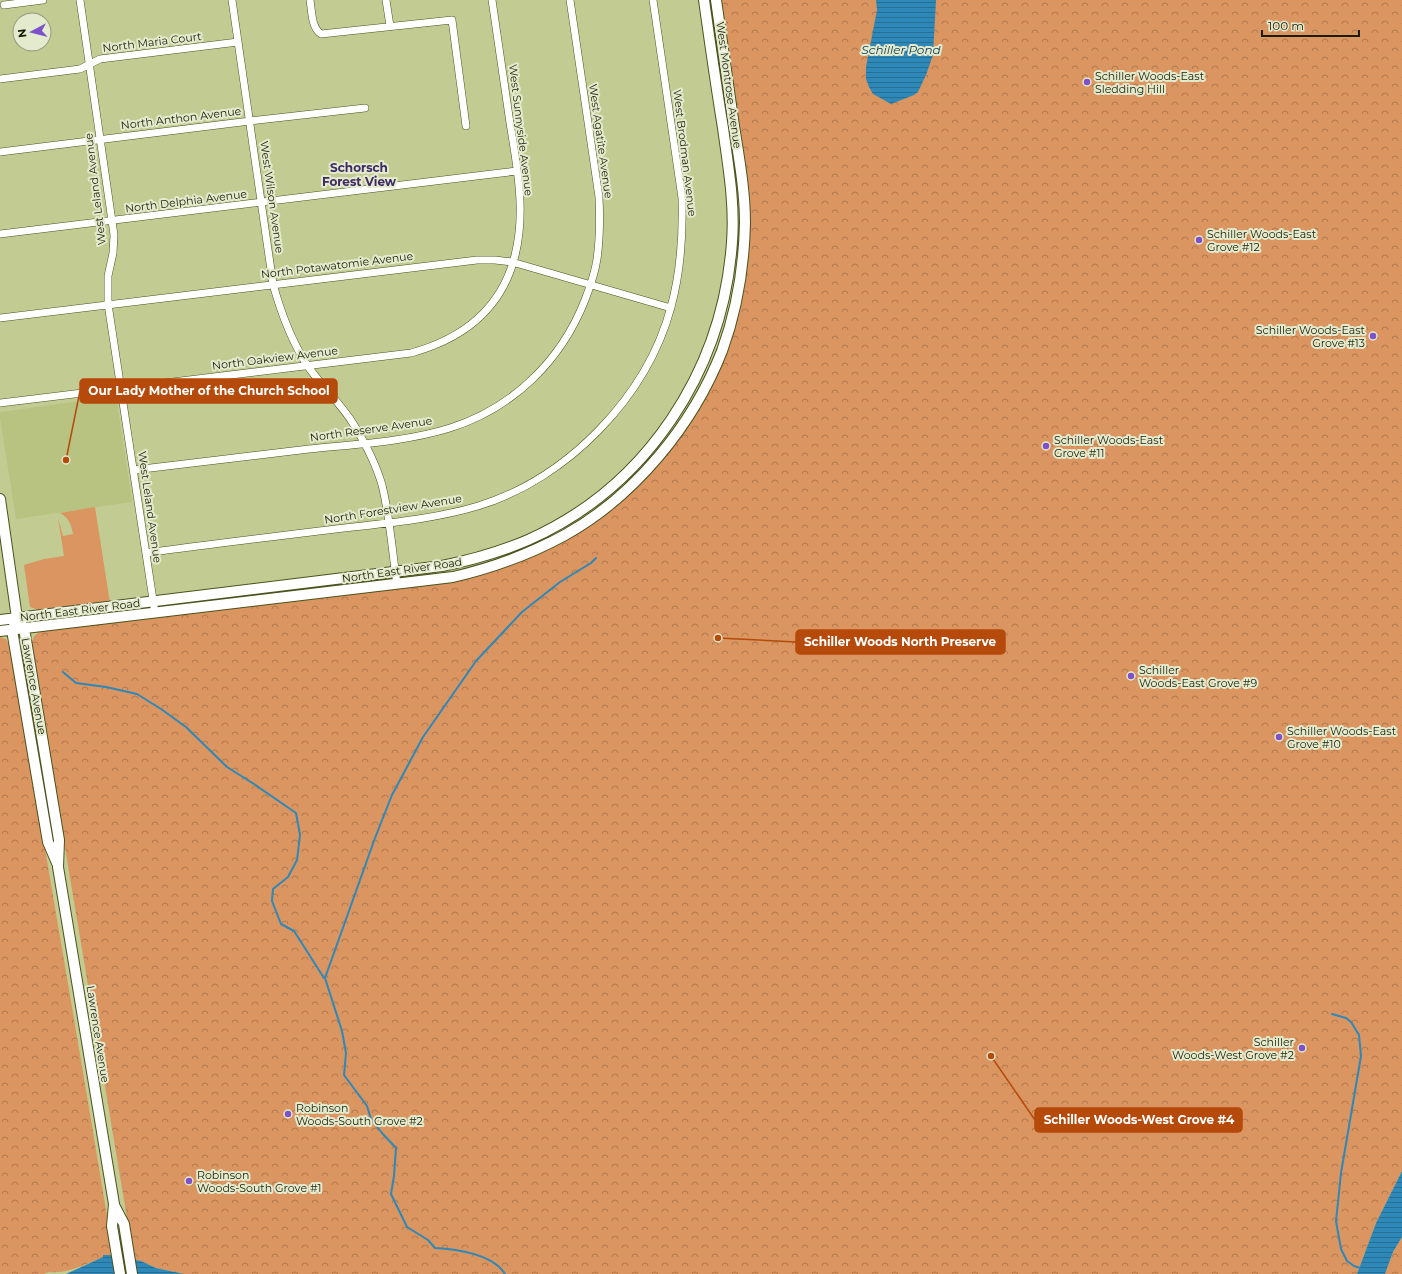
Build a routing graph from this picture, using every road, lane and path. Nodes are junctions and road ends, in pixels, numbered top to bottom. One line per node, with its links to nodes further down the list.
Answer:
1 (43, 0): 11 (street)
2 (80, 0): 14 (street, West Leland Avenue)
3 (232, 0): 13 (street, West Wilson Avenue)
4 (310, 0): 12 (street)
5 (386, 0): 12 (street)
6 (492, 0): 21 (street, West Sunnyside Avenue)
7 (570, 0): 29 (street, West Agatite Avenue)
8 (653, 0): 31 (street, West Brodman Avenue)
9 (704, 0): 23 (main road, West Montrose Avenue)
10 (716, 0): 22 (main road, West Montrose Avenue)
11 (4, 5)
12 (390, 26): 18 (street)
13 (238, 42): 14 (street, North Maria Court); 17 (street, West Wilson Avenue)
14 (90, 64): 15 (street, North Maria Court); 19 (street, West Leland Avenue)
15 (0, 79)
16 (365, 108): 17 (street, North Anthon Avenue)
17 (250, 121): 19 (street, North Anthon Avenue); 24 (street, West Wilson Avenue)
18 (466, 126)
19 (100, 140): 20 (street, North Anthon Avenue); 25 (street, West Leland Avenue)
20 (0, 152)
21 (518, 171): 24 (street, North Delphia Avenue); 27 (street, West Sunnyside Avenue)
22 (741, 171): 43 (main road, North East River Road)
23 (729, 173): 42 (main road, North East River Road)
24 (262, 202): 25 (street, North Delphia Avenue); 28 (street, West Wilson Avenue)
25 (112, 221): 26 (street, North Delphia Avenue); 30 (street, West Leland Avenue)
26 (0, 234)
27 (512, 262): 28 (street, North Potawatomie Avenue); 29 (street, North Potawatomie Avenue); 33 (street, North Oakview Avenue)
28 (273, 284): 30 (street, North Potawatomie Avenue); 33 (street, West Wilson Avenue)
29 (591, 284): 31 (street, North Potawatomie Avenue); 36 (street, North Reserve Avenue)
30 (108, 304): 32 (street, North Potawatomie Avenue); 34 (street, West Leland Avenue)
31 (671, 308): 40 (street, North Forestview Avenue)
32 (0, 318)
33 (307, 365): 34 (street, North Oakview Avenue); 36 (street, West Wilson Avenue)
34 (121, 388): 35 (street, North Oakview Avenue); 37 (street, West Leland Avenue)
35 (0, 403)
36 (364, 443): 37 (street, North Reserve Avenue); 40 (street, West Wilson Avenue)
37 (134, 470): 41 (street, West Leland Avenue)
38 (0, 499): 39 (main road)
39 (2, 520): 46 (main road)
40 (389, 523): 41 (street, North Forestview Avenue); 42 (street, West Wilson Avenue)
41 (146, 553): 44 (street, West Leland Avenue)
42 (395, 572): 43 (street, West Wilson Avenue); 44 (main road, North East River Road)
43 (397, 584): 45 (main road, North East River Road)
44 (153, 601): 45 (street, West Leland Avenue); 46 (main road, North East River Road)
45 (155, 613): 48 (main road, North East River Road)
46 (17, 618): 47 (main road, North East River Road); 48 (main road, Lawrence Avenue); 49 (main road, Lawrence Avenue)
47 (0, 620)
48 (24, 628): 49 (main road, North East River Road); 51 (main road, Lawrence Avenue)
49 (12, 630): 50 (main road, North East River Road); 51 (main road, Lawrence Avenue)
50 (0, 631)
51 (58, 867): 52 (main road, Lawrence Avenue)
52 (114, 1204): 53 (main road, Lawrence Avenue); 54 (main road, Lawrence Avenue)
53 (120, 1274)
54 (132, 1274)

